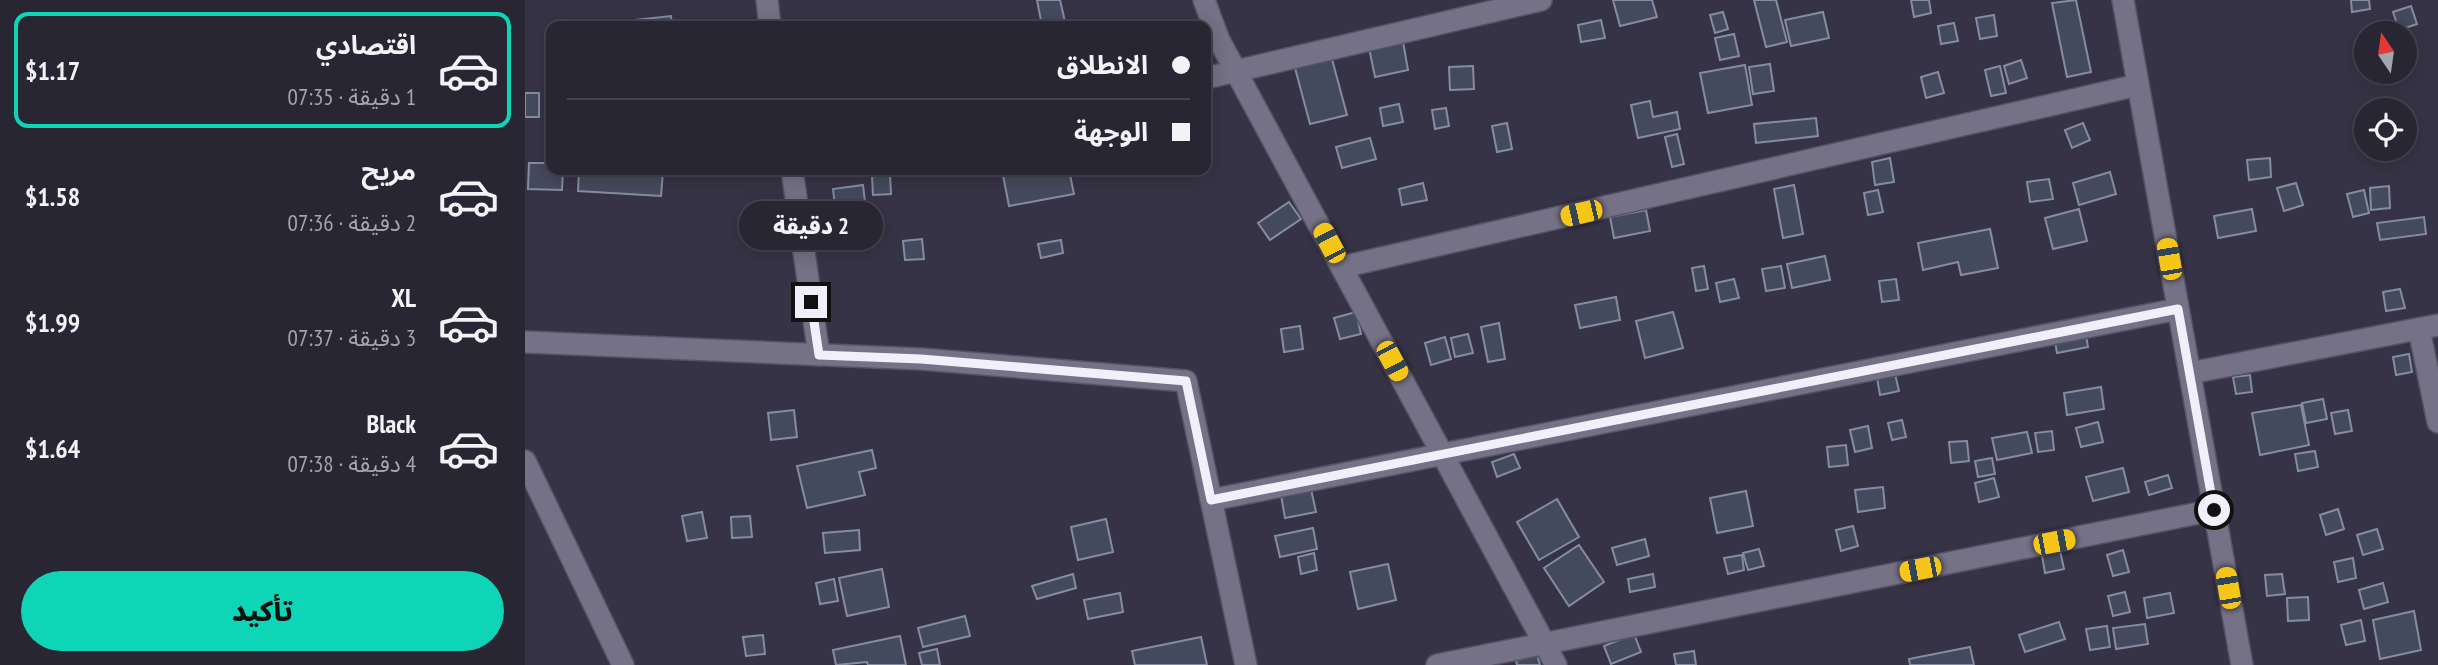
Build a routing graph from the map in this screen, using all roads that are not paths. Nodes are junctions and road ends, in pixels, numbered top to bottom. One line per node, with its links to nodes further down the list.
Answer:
1 (767, 0): 5 (street)
2 (1204, 0): 6 (street)
3 (1541, 0): 6 (street)
4 (2123, 0): 8 (street)
5 (769, 21)
6 (1238, 73): 7 (street); 10 (street)
7 (1211, 77)
8 (2138, 85): 10 (street); 11 (street)
9 (793, 175): 14 (street)
10 (1342, 268): 17 (street)
11 (2178, 309): 15 (street); 17 (street)
12 (2428, 327): 15 (street); 16 (street)
13 (525, 342): 14 (street)
14 (819, 355): 19 (street)
15 (2189, 373): 20 (street)
16 (2438, 422)
17 (1443, 454): 19 (street); 21 (street)
18 (525, 461): 22 (street)
19 (1211, 500): 23 (street)
20 (2214, 510): 21 (street); 26 (street)
21 (1545, 643): 24 (street); 25 (street)
22 (623, 665)
23 (1246, 665)
24 (1437, 665)
25 (1556, 665)
26 (2242, 665)

